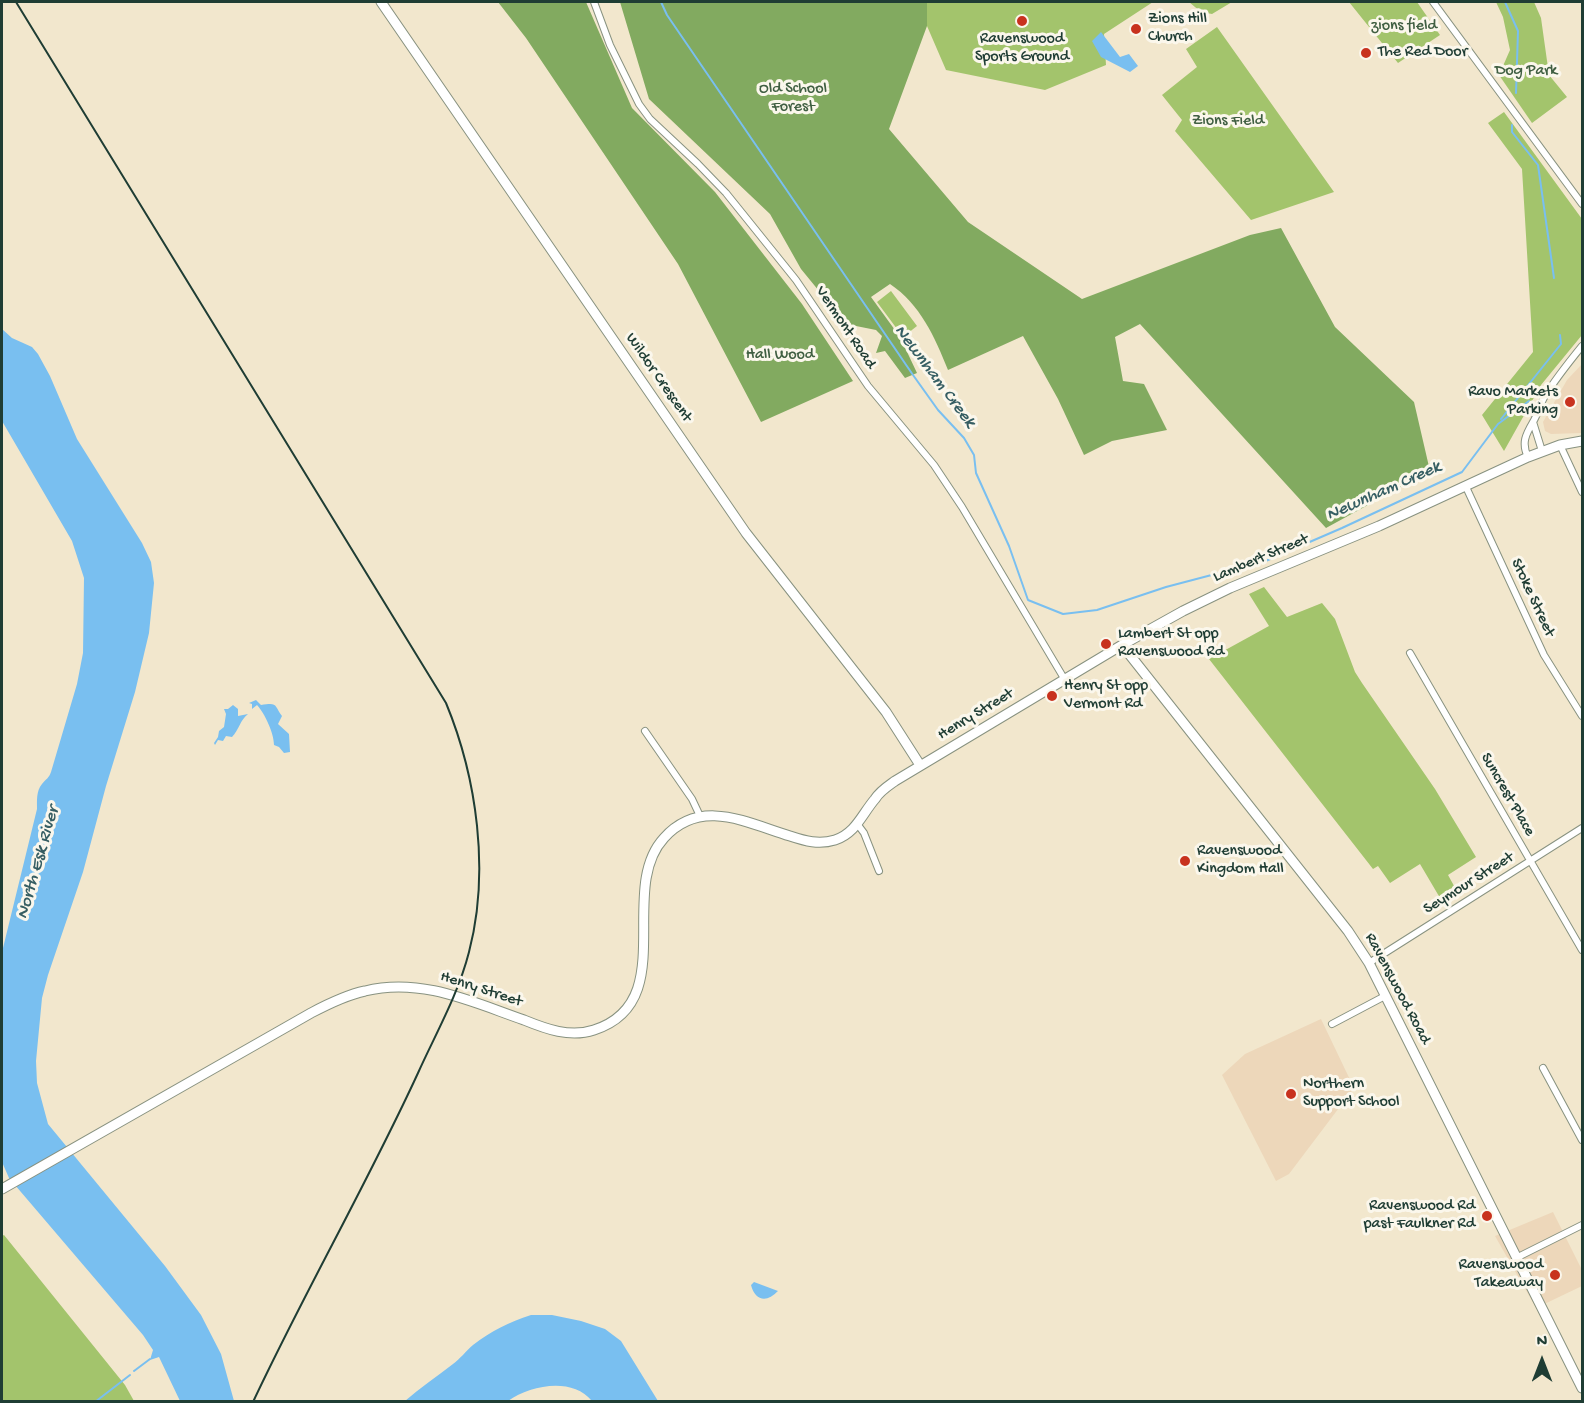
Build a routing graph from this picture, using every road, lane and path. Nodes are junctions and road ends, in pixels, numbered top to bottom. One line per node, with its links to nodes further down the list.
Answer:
1 (381, 2): 18 (street, Wildor Crescent)
2 (594, 2): 15 (street, Vermont Road)
3 (1433, 2): 4 (street)
4 (1582, 204)
5 (1582, 346): 6 (street)
6 (1533, 422): 9 (street); 10 (street)
7 (1582, 441): 8 (street, Lambert Street)
8 (1560, 445): 9 (street, Lambert Street); 12 (street)
9 (1542, 451): 10 (street, Lambert Street)
10 (1528, 458): 11 (street, Lambert Street)
11 (1466, 487): 13 (street, Lambert Street); 16 (street, Stoke Street)
12 (1582, 492)
13 (1122, 645): 15 (street, Henry Street); 25 (street, Ravenswood Road)
14 (1410, 653): 22 (street, Suncrest Place)
15 (1065, 680): 18 (street, Henry Street)
16 (1582, 716)
17 (645, 731): 19 (street)
18 (920, 765): 20 (street, Henry Street)
19 (700, 816): 20 (street, Henry Street); 30 (street, Henry Street)
20 (858, 825): 23 (street)
21 (1582, 828): 22 (street, Seymour Street)
22 (1530, 861): 24 (street, Suncrest Place); 25 (street, Seymour Street)
23 (879, 871)
24 (1582, 950)
25 (1369, 963): 26 (street, Ravenswood Road)
26 (1385, 996): 27 (street); 32 (street, Ravenswood Road)
27 (1332, 1024)
28 (1544, 1068): 29 (street)
29 (1582, 1140)
30 (2, 1189)
31 (1582, 1225): 32 (street)
32 (1518, 1257): 33 (street, Ravenswood Road)
33 (1582, 1388)

